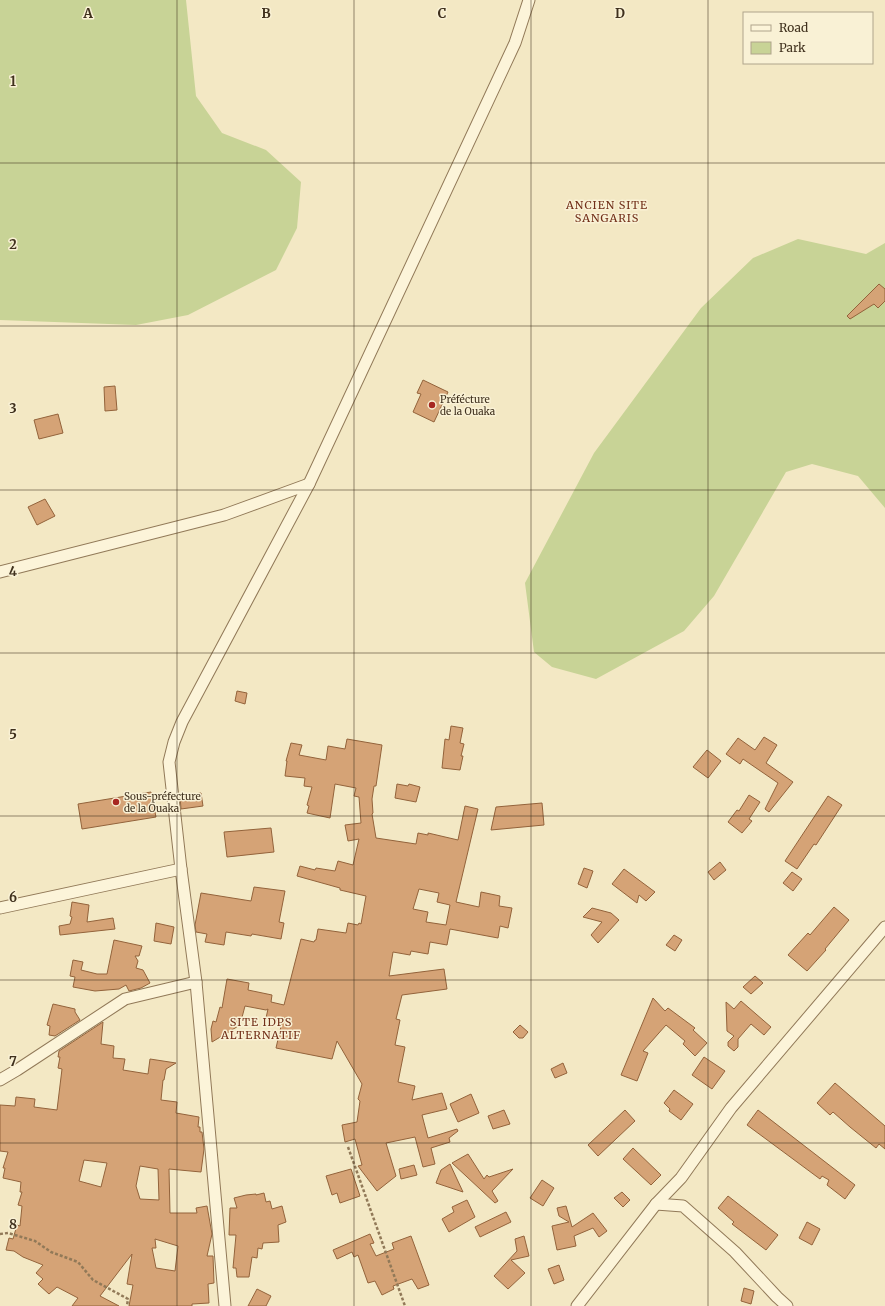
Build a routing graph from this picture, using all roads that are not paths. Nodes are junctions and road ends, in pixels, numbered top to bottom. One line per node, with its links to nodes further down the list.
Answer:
1 (529, 0): 2 (street)
2 (309, 484): 3 (street); 4 (street)
3 (0, 572)
4 (181, 869): 5 (street); 7 (street)
5 (0, 908)
6 (885, 927): 9 (street)
7 (196, 982): 8 (street); 10 (street)
8 (0, 1080)
9 (656, 1204): 11 (street); 12 (street)
10 (225, 1306)
11 (577, 1306)
12 (787, 1306)

